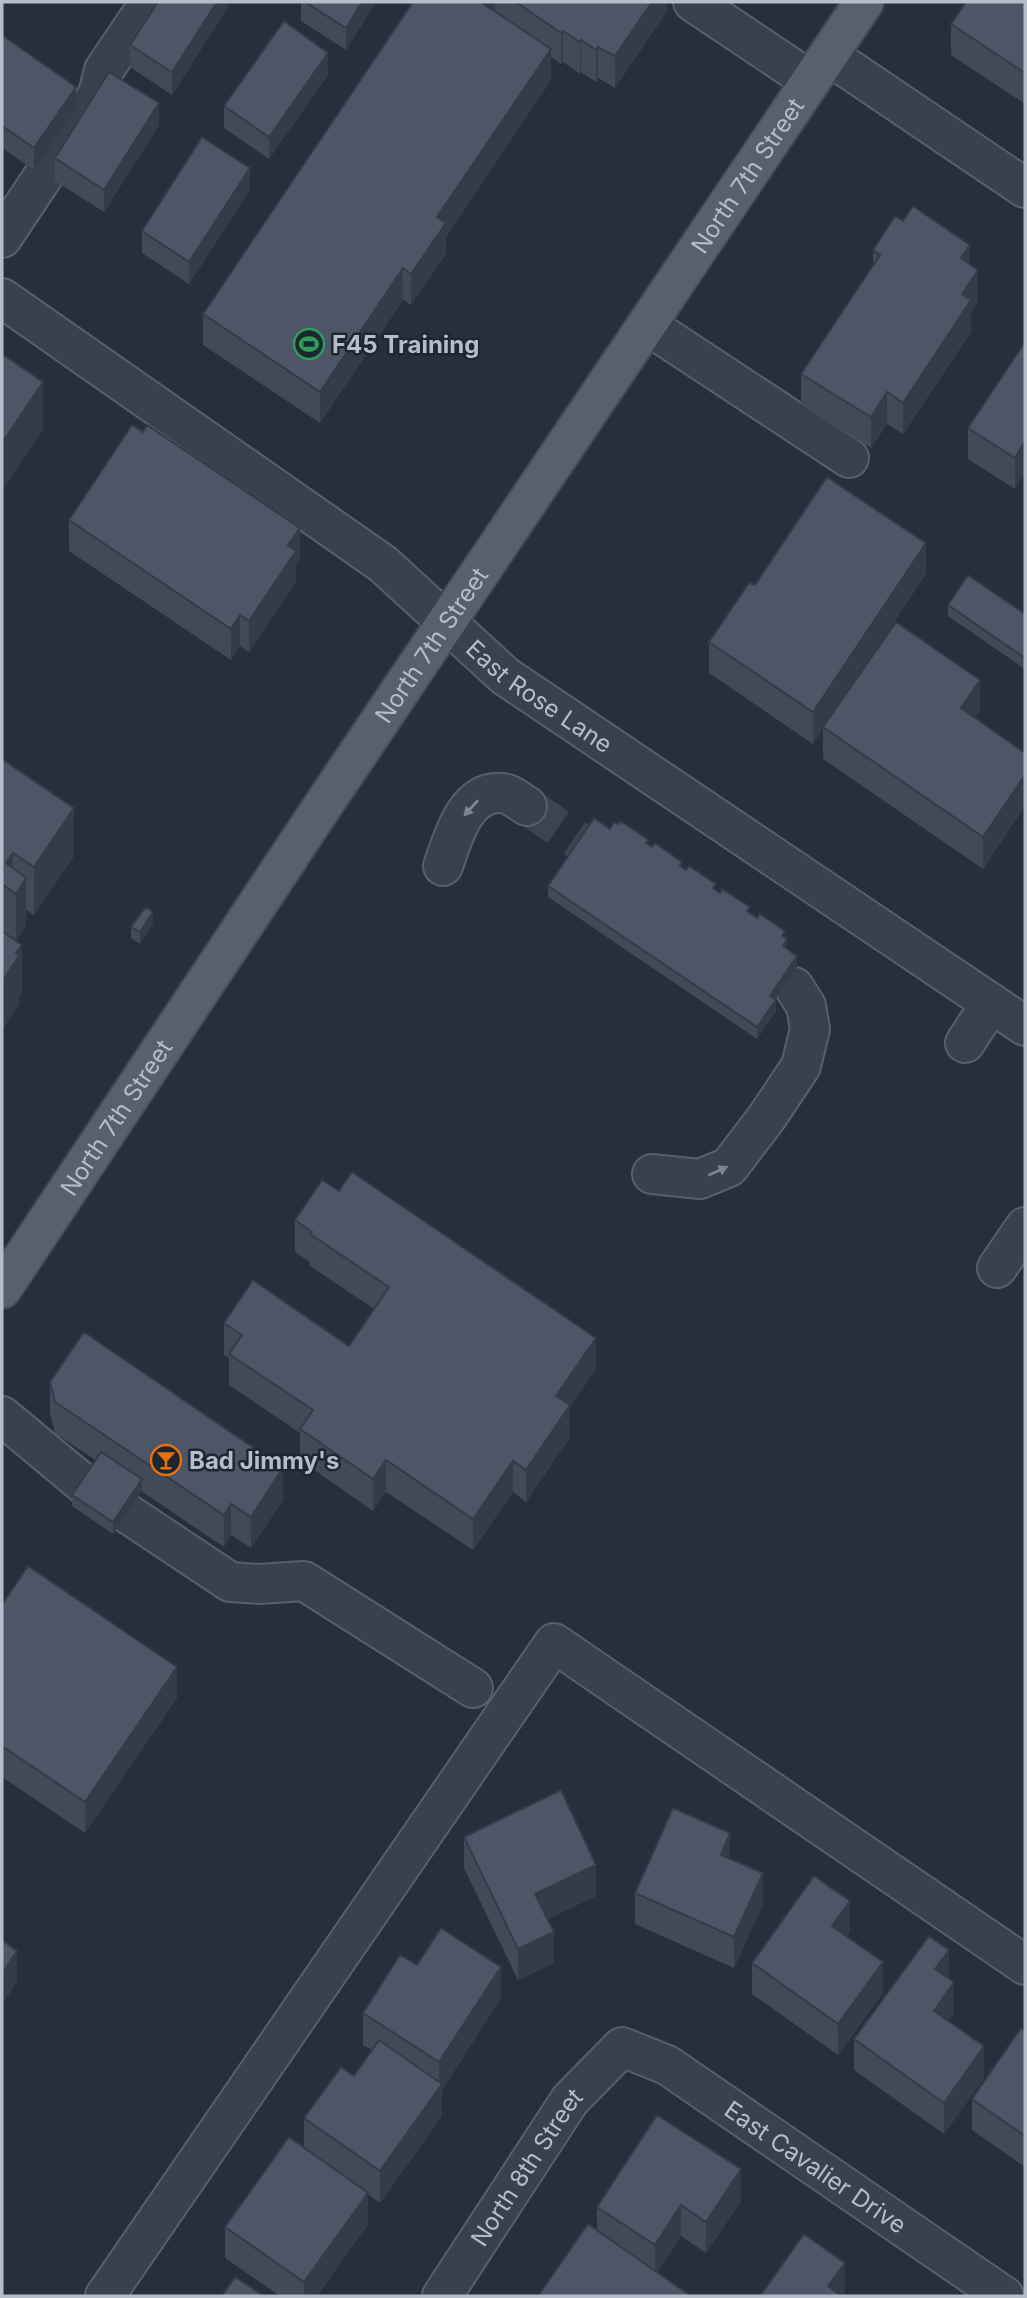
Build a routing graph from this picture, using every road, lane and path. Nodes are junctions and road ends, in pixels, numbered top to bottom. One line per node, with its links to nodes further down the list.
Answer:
1 (150, 2): 6 (street)
2 (693, 2): 4 (street)
3 (864, 2): 4 (main road, North 7th Street)
4 (819, 68): 5 (street); 8 (main road, North 7th Street)
5 (1025, 188)
6 (8, 213)
7 (2, 298): 10 (street, East Rose Lane)
8 (647, 325): 9 (street); 10 (main road, North 7th Street)
9 (849, 458)
10 (447, 622): 14 (street, East Rose Lane); 20 (main road, North 7th Street)
11 (527, 806): 12 (street, one-way to 12)
12 (443, 866)
13 (794, 987): 17 (street, one-way to 13)
14 (991, 1003): 15 (street, East Rose Lane); 16 (street)
15 (1025, 1026)
16 (965, 1043)
17 (652, 1174)
18 (1025, 1227): 19 (street)
19 (998, 1268)
20 (2, 1289)
21 (2, 1416): 22 (street)
22 (473, 1688)
23 (1025, 1965): 25 (street)
24 (622, 2048): 26 (street, North 8th Street); 27 (street, East Cavalier Drive)
25 (105, 2296)
26 (442, 2296)
27 (1004, 2296)

